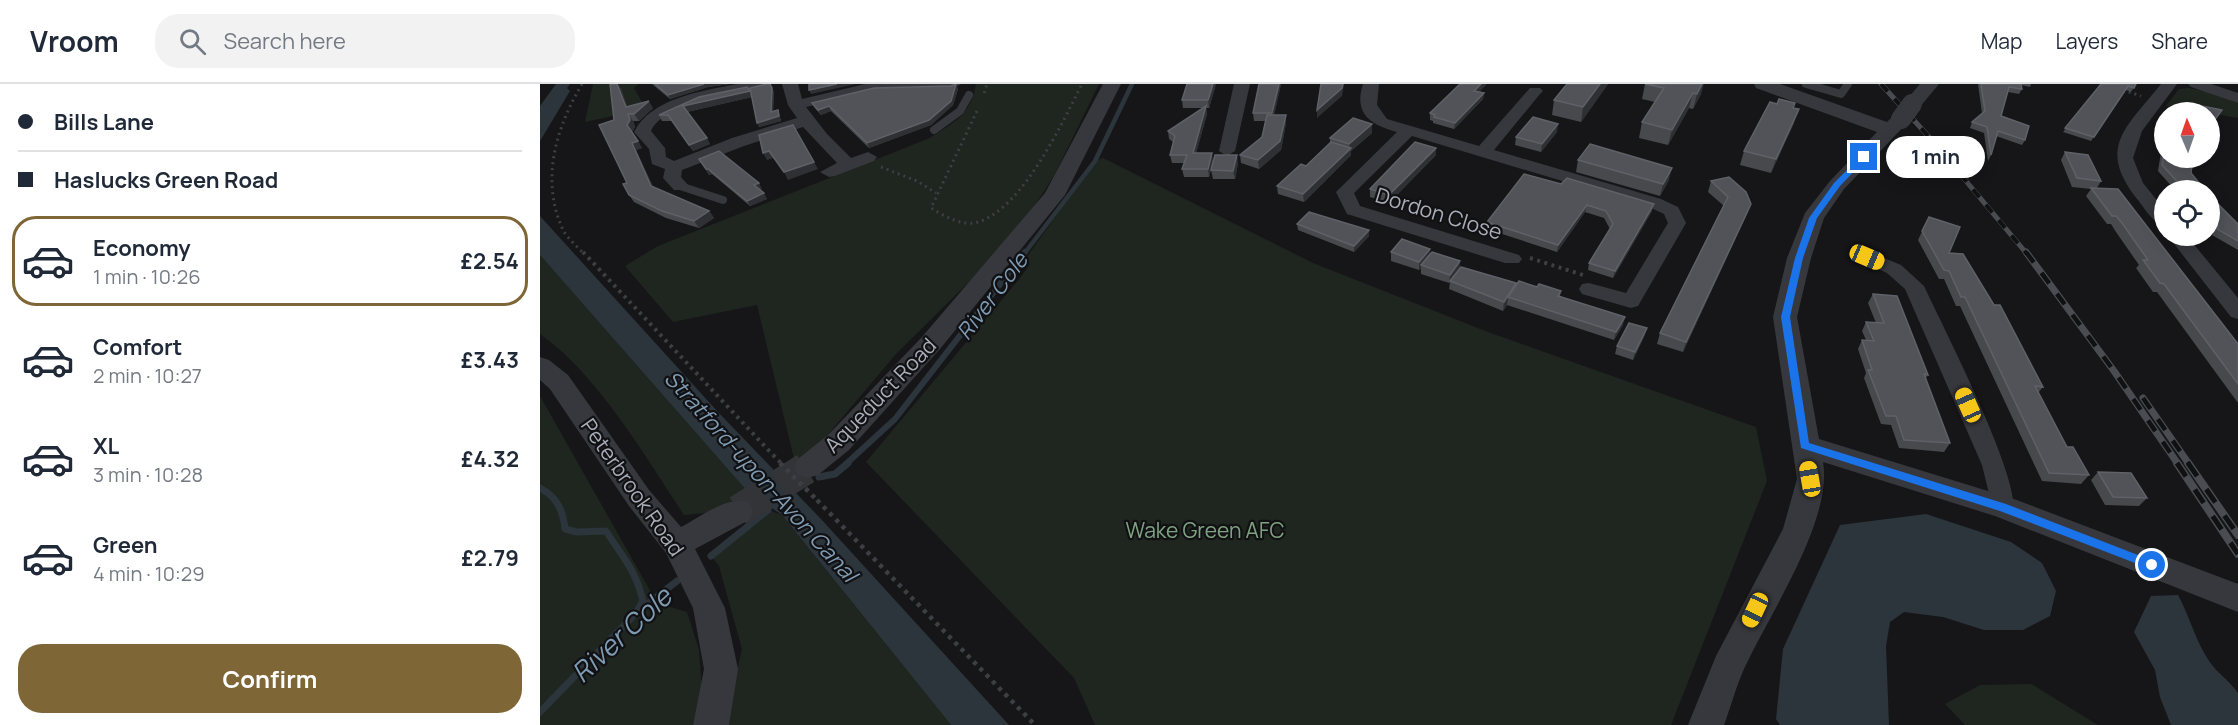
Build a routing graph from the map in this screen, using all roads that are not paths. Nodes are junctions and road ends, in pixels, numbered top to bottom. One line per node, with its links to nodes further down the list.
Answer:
1 (760, 84): 23 (street)
2 (790, 84): 16 (street)
3 (953, 84): 16 (street)
4 (1112, 84): 37 (street, Aqueduct Road)
5 (1242, 84): 21 (street)
6 (1371, 84): 20 (street)
7 (1806, 84): 8 (lane)
8 (1848, 84)
9 (1930, 84): 17 (street)
10 (2169, 84): 27 (street)
11 (2196, 84): 15 (street)
12 (1773, 85): 17 (street)
13 (1509, 94): 22 (street)
14 (974, 96): 19 (lane)
15 (2238, 98)
16 (796, 105): 18 (street)
17 (1901, 118): 36 (street)
18 (808, 120): 23 (street); 24 (street)
19 (934, 130)
20 (1408, 131): 22 (street); 30 (street, Dordon Close)
21 (1250, 140)
22 (1483, 152): 33 (street)
23 (674, 167): 25 (street)
24 (829, 172)
25 (680, 186): 26 (lane)
26 (723, 200)
27 (2154, 207)
28 (2185, 246): 31 (street)
29 (1866, 257): 38 (street)
30 (1512, 259)
31 (2213, 280): 32 (street); 34 (street)
32 (2238, 283)
33 (1589, 289)
34 (2238, 312)
35 (540, 366): 40 (street, Peterbrook Road)
36 (1805, 446): 38 (street); 43 (street)
37 (808, 467)
38 (2003, 507): 41 (street)
39 (738, 511): 40 (street)
40 (677, 544): 42 (street, Peterbrook Road)
41 (2238, 598)
42 (711, 725)
43 (1706, 725)

